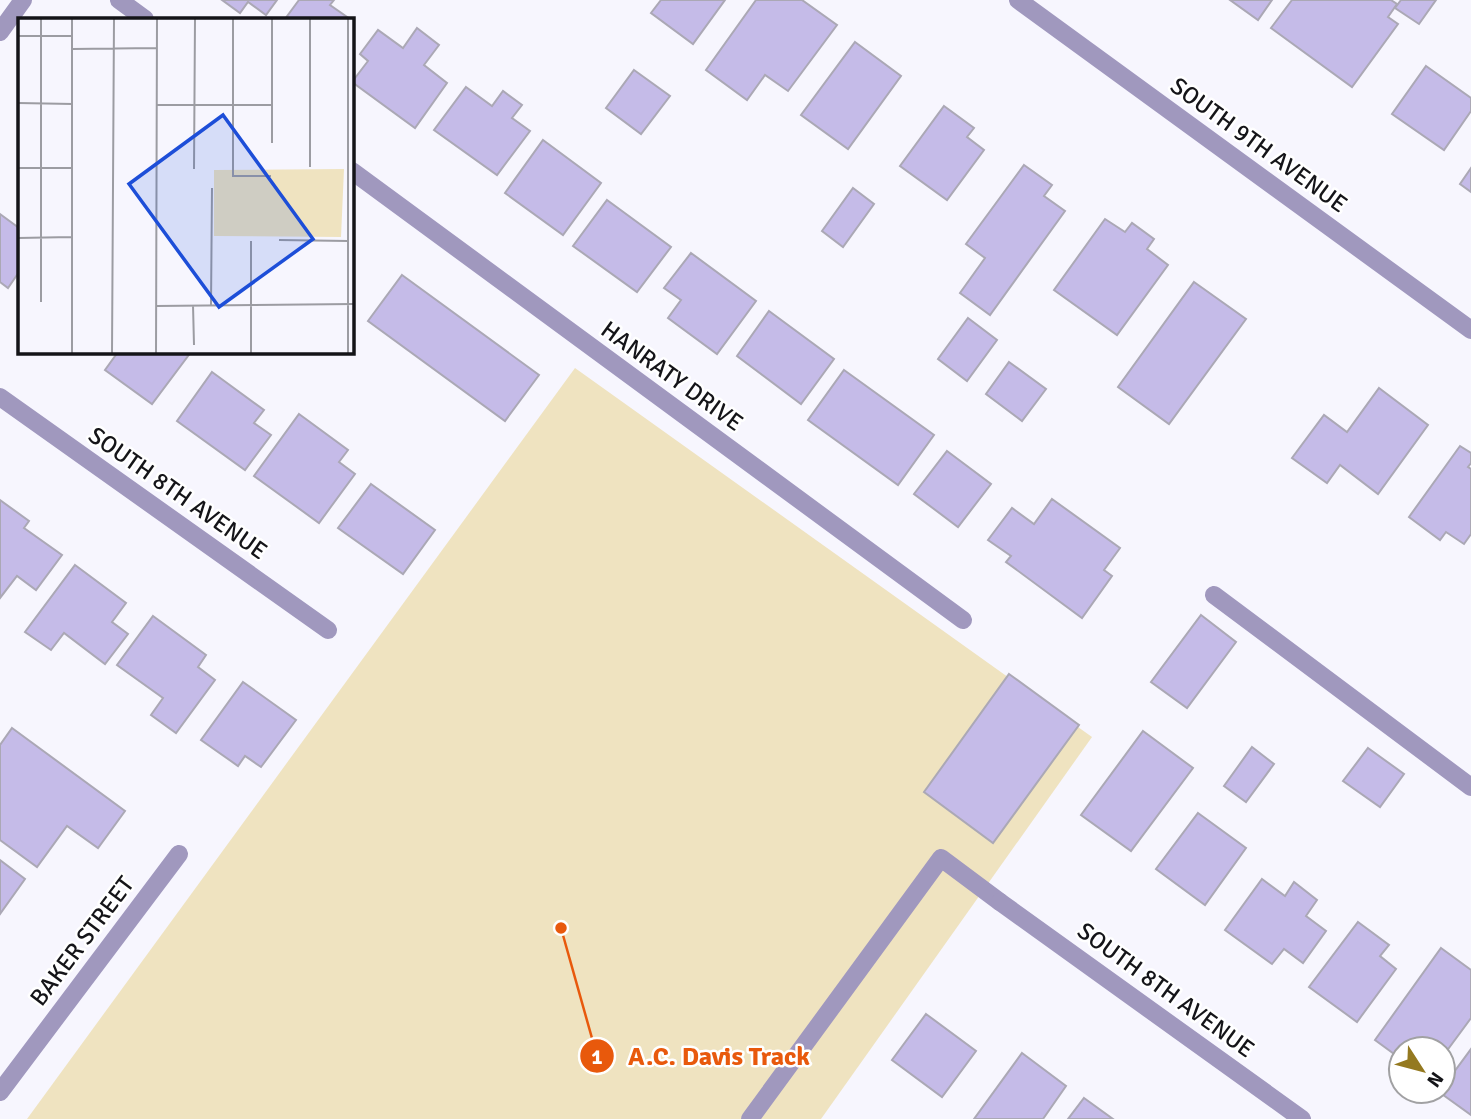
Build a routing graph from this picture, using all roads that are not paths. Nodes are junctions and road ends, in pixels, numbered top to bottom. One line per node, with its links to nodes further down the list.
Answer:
1 (23, 0): 5 (street)
2 (119, 0): 4 (street)
3 (1018, 0): 7 (street, SOUTH 9TH AVENUE)
4 (144, 18)
5 (0, 32)
6 (354, 172): 10 (street, HANRATY DRIVE)
7 (1471, 330)
8 (0, 397): 11 (street, SOUTH 8TH AVENUE)
9 (1214, 594): 12 (street)
10 (963, 620)
11 (328, 630)
12 (1471, 787)
13 (179, 854): 14 (street, BAKER STREET)
14 (0, 1092)
15 (750, 1119): 16 (street, SOUTH 8TH AVENUE)
16 (1303, 1119)

